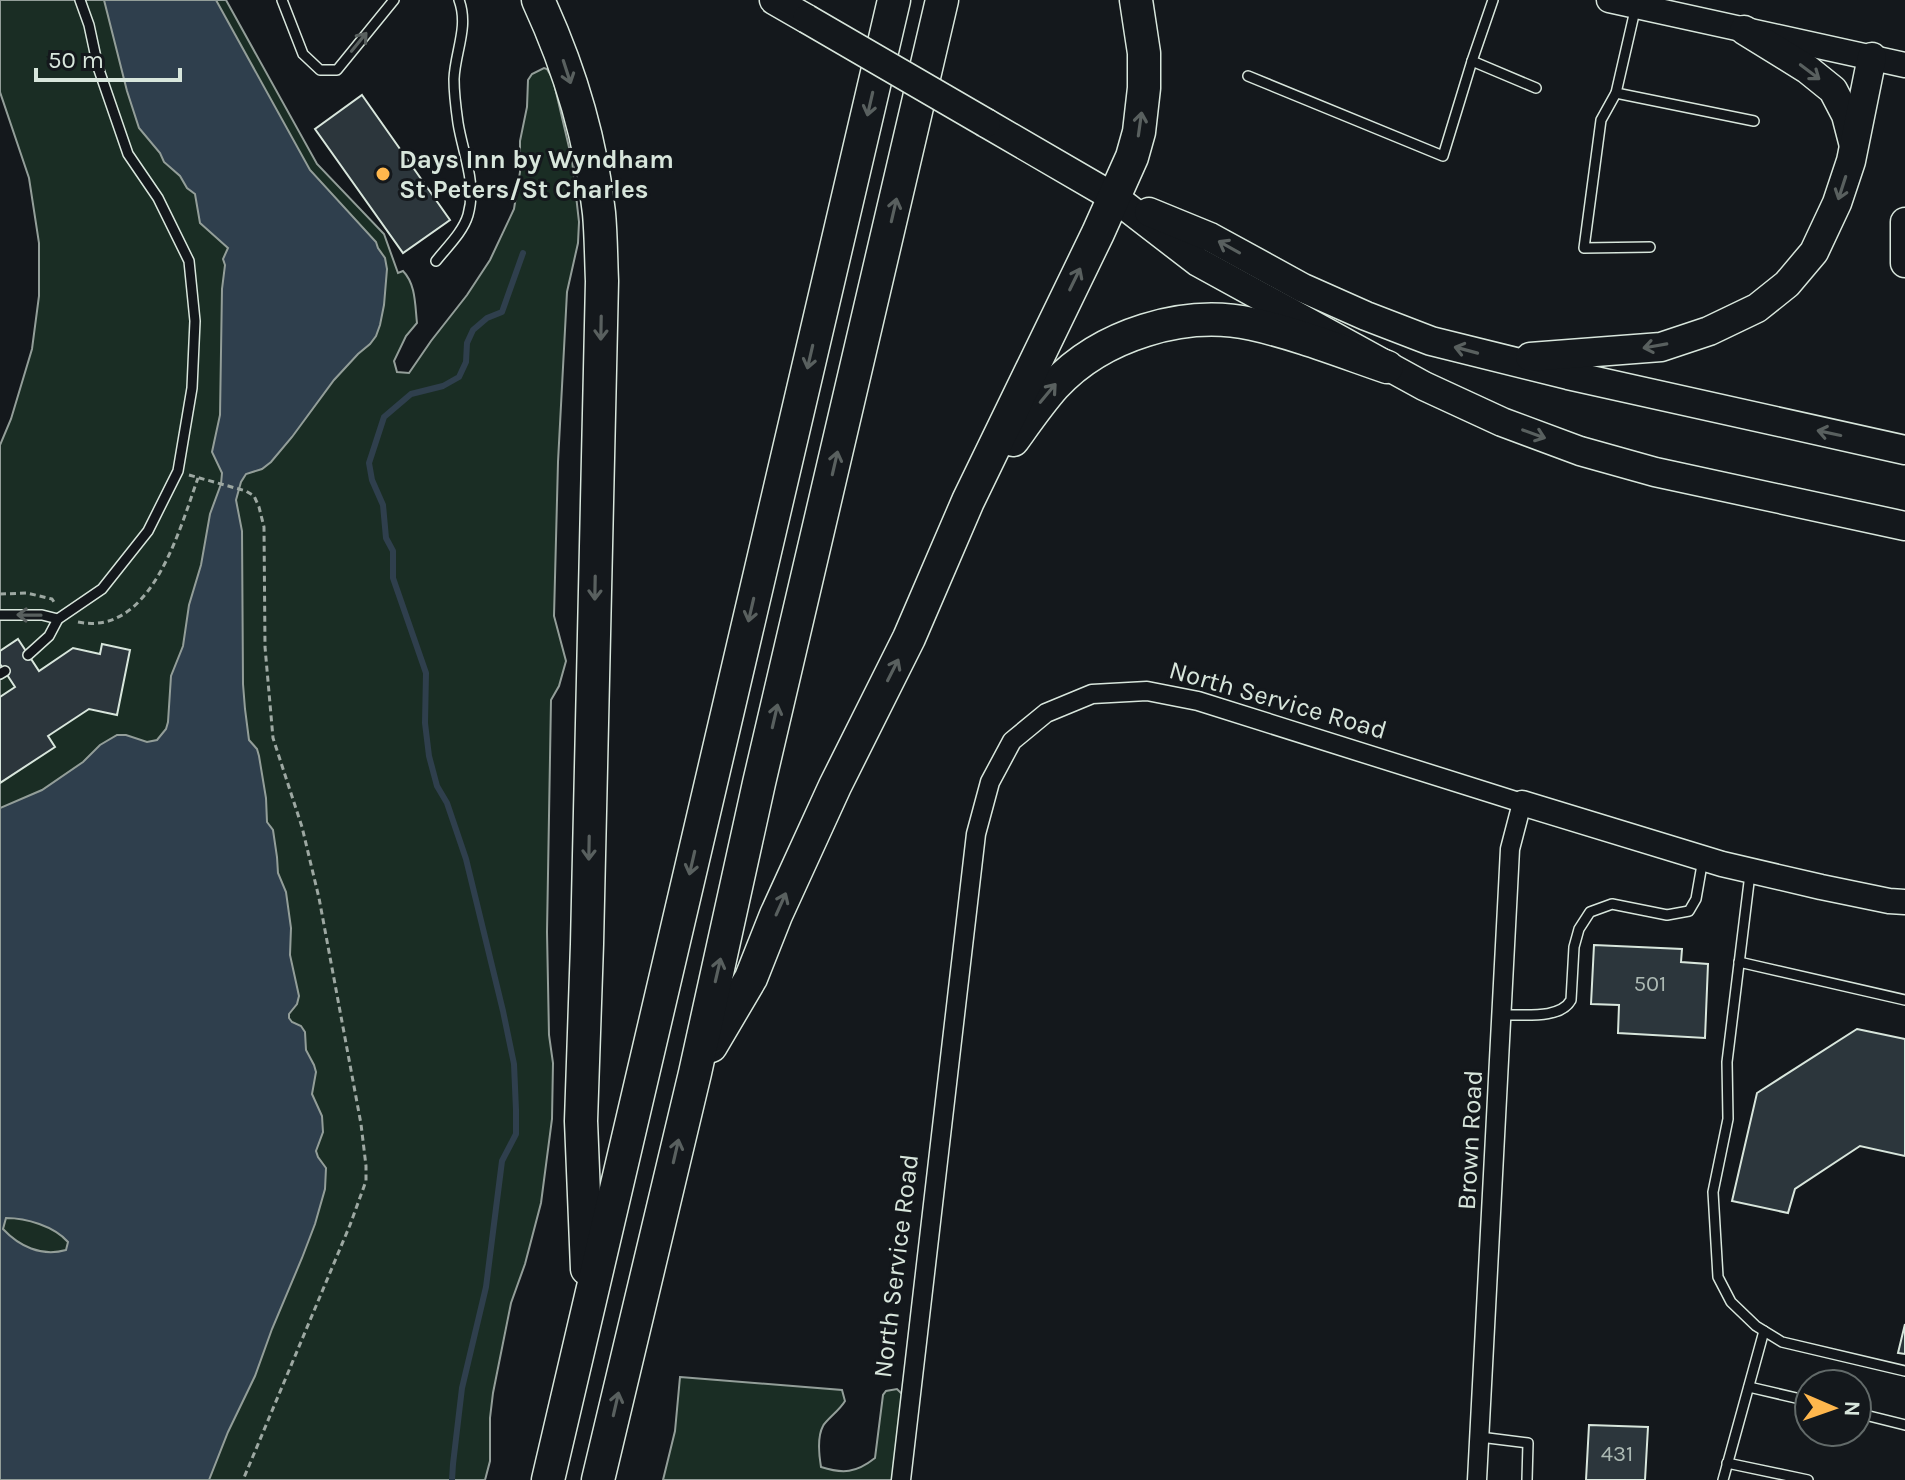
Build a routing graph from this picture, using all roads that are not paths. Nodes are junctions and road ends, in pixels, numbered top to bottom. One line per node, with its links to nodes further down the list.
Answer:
1 (80, 0): 35 (lane)
2 (282, 0): 3 (lane, one-way to 3)
3 (394, 0)
4 (459, 0): 25 (lane)
5 (538, 0): 45 (highway, one-way to 45)
6 (774, 0): 22 (main road, bridge)
7 (894, 0): 45 (highway, one-way to 45)
8 (942, 0): 44 (highway, one-way to 8)
9 (1136, 0): 22 (highway, one-way to 9)
10 (1493, 0): 15 (lane)
11 (1609, 0): 12 (street)
12 (1636, 6): 13 (street); 19 (lane)
13 (1744, 30): 14 (street); 21 (main road, one-way to 21)
14 (1872, 57): 16 (street); 21 (main road)
15 (1472, 61): 17 (lane); 18 (lane)
16 (1905, 65)
17 (1248, 76)
18 (1536, 88)
19 (1616, 93): 20 (lane); 24 (lane)
20 (1754, 121)
21 (1854, 146): 27 (main road, one-way to 27)
22 (1115, 198): 27 (main road, one-way to 22); 28 (main road); 30 (highway, one-way to 22)
23 (1905, 222): 26 (main road)
24 (1650, 247)
25 (436, 261)
26 (1905, 263)
27 (1500, 359): 29 (main road, one-way to 27)
28 (1387, 367): 30 (highway, one-way to 28); 31 (main road, one-way to 31)
29 (1905, 450)
30 (968, 501): 44 (highway, one-way to 30)
31 (1841, 512): 32 (main road); 33 (main road)
32 (1905, 526)
33 (1905, 533)
34 (0, 615): 35 (lane, one-way to 34)
35 (58, 619): 36 (lane)
36 (28, 655)
37 (1522, 803): 38 (street, North Service Road); 43 (street, Brown Road); 56 (street, North Service Road)
38 (1703, 859): 39 (street, North Service Road); 43 (lane)
39 (1750, 870): 40 (street, North Service Road); 41 (lane)
40 (1900, 903)
41 (1739, 962): 42 (lane); 46 (lane)
42 (1905, 1000)
43 (1502, 1015): 52 (street, Brown Road)
44 (695, 1073): 55 (highway, one-way to 44)
45 (588, 1309): 54 (highway)
46 (1764, 1331): 47 (lane); 48 (lane)
47 (1905, 1371)
48 (1749, 1387): 49 (lane); 53 (lane)
49 (1793, 1397)
50 (1873, 1417): 51 (lane)
51 (1905, 1425)
52 (1480, 1437): 57 (street, Brown Road); 58 (lane)
53 (1727, 1463): 59 (lane); 60 (lane)
54 (548, 1480)
55 (598, 1480)
56 (901, 1480)
57 (1477, 1480)
58 (1527, 1480)
59 (1723, 1480)
60 (1808, 1480)

